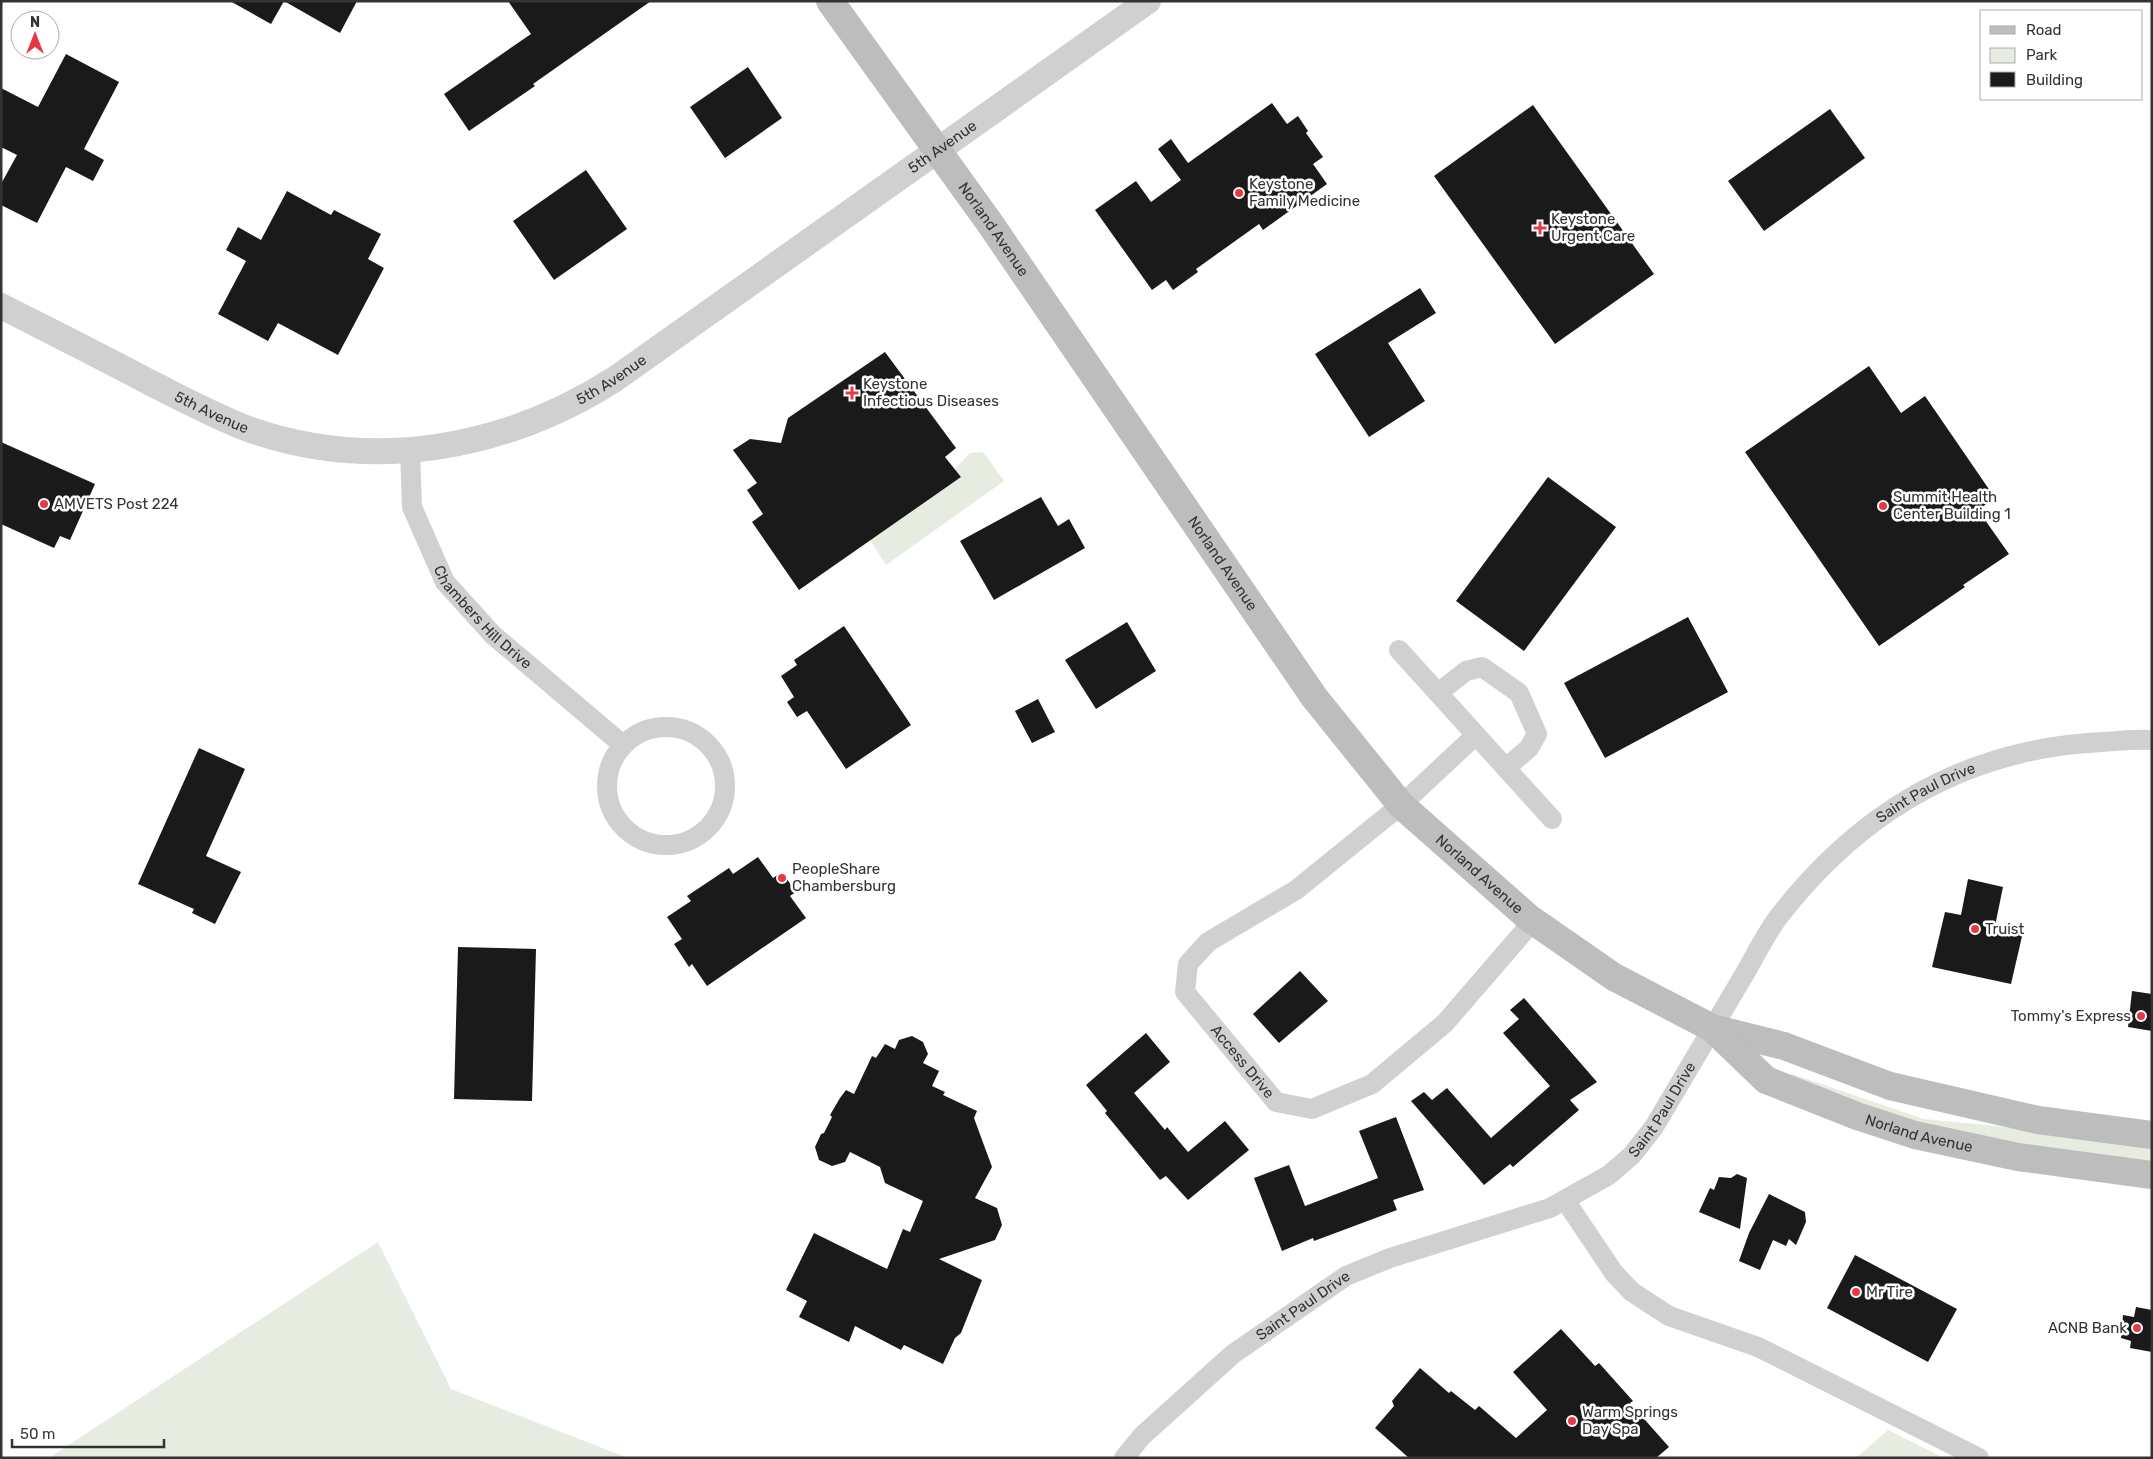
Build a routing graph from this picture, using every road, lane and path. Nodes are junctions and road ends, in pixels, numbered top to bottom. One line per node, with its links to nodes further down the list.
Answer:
1 (830, 1): 3 (main road, Norland Avenue)
2 (1148, 1): 3 (street, 5th Avenue)
3 (938, 152): 5 (street, 5th Avenue); 12 (main road, Norland Avenue)
4 (1, 306): 5 (street, 5th Avenue)
5 (410, 450): 10 (street, Chambers Hill Drive)
6 (1399, 650): 7 (street)
7 (1438, 693): 8 (street); 11 (street)
8 (1476, 735): 11 (street); 12 (street, Access Drive)
9 (2152, 740): 15 (street, Saint Paul Drive)
10 (623, 745): 10 (street)
11 (1506, 768): 13 (street)
12 (1401, 805): 14 (main road, Norland Avenue); 14 (street, Access Drive)
13 (1552, 819)
14 (1533, 921): 15 (main road, Norland Avenue)
15 (1712, 1028): 16 (main road, Norland Avenue); 17 (main road, Norland Avenue); 18 (street, Saint Paul Drive)
16 (2152, 1135)
17 (2152, 1175)
18 (1565, 1200): 19 (street, Saint Paul Drive); 20 (street)
19 (1124, 1458)
20 (1979, 1458)

